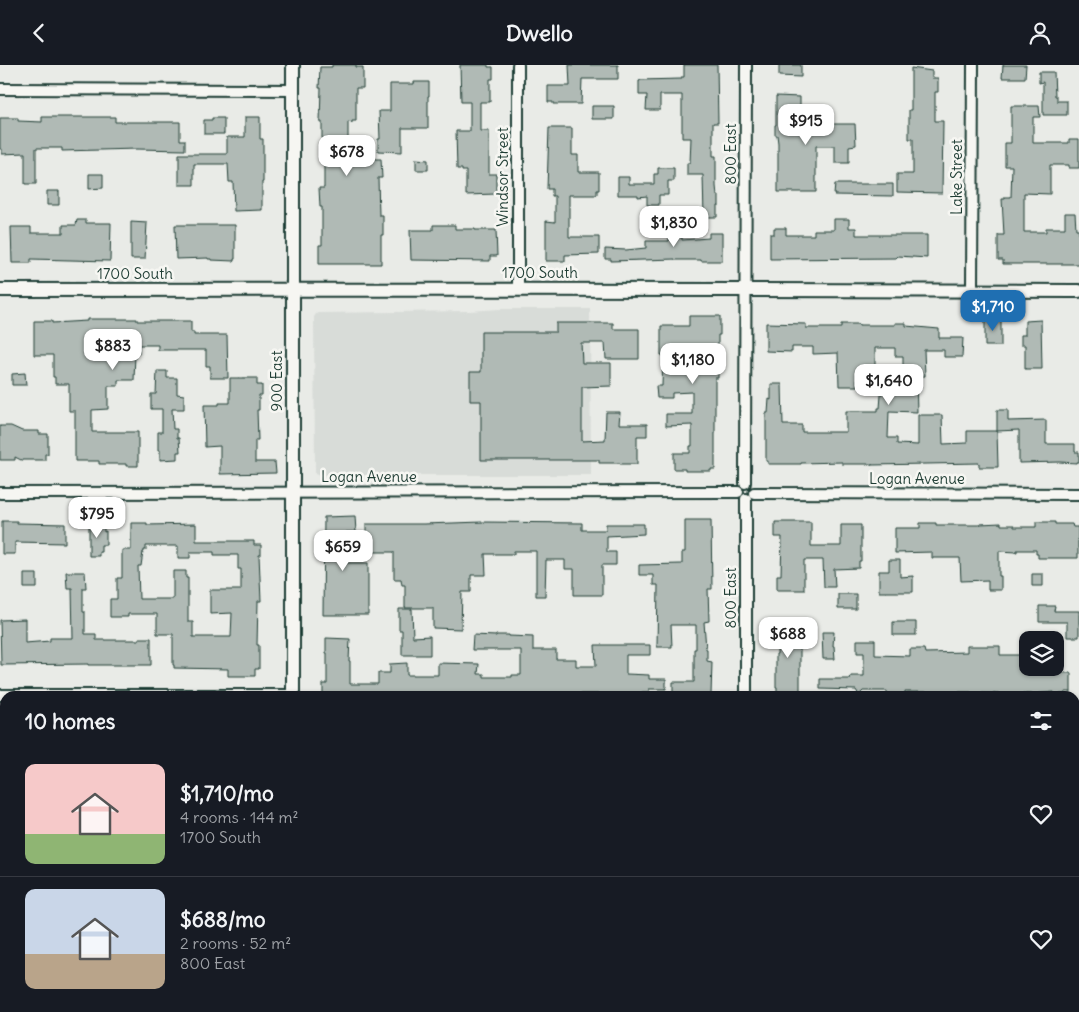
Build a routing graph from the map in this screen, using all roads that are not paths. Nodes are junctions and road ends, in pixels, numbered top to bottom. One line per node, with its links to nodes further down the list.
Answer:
1 (293, 65): 6 (street, 900 East)
2 (518, 65): 7 (street, Windsor Street)
3 (746, 65): 10 (street, 800 East)
4 (973, 65): 11 (street, Lake Street)
5 (0, 89): 6 (street)
6 (293, 90): 9 (street, 900 East)
7 (518, 289): 9 (street, 1700 South); 10 (street, 1700 South)
8 (0, 290): 9 (street, 1700 South)
9 (293, 290): 13 (street, 900 East)
10 (746, 290): 11 (street, 1700 South); 15 (street, 800 East)
11 (972, 290): 12 (street, 1700 South)
12 (1079, 291)
13 (293, 492): 14 (street, Logan Avenue); 15 (street, Logan Avenue); 17 (street, 900 East)
14 (0, 493)
15 (746, 494): 16 (street, Logan Avenue); 18 (street, 800 East)
16 (1079, 494)
17 (293, 691)
18 (746, 691)

